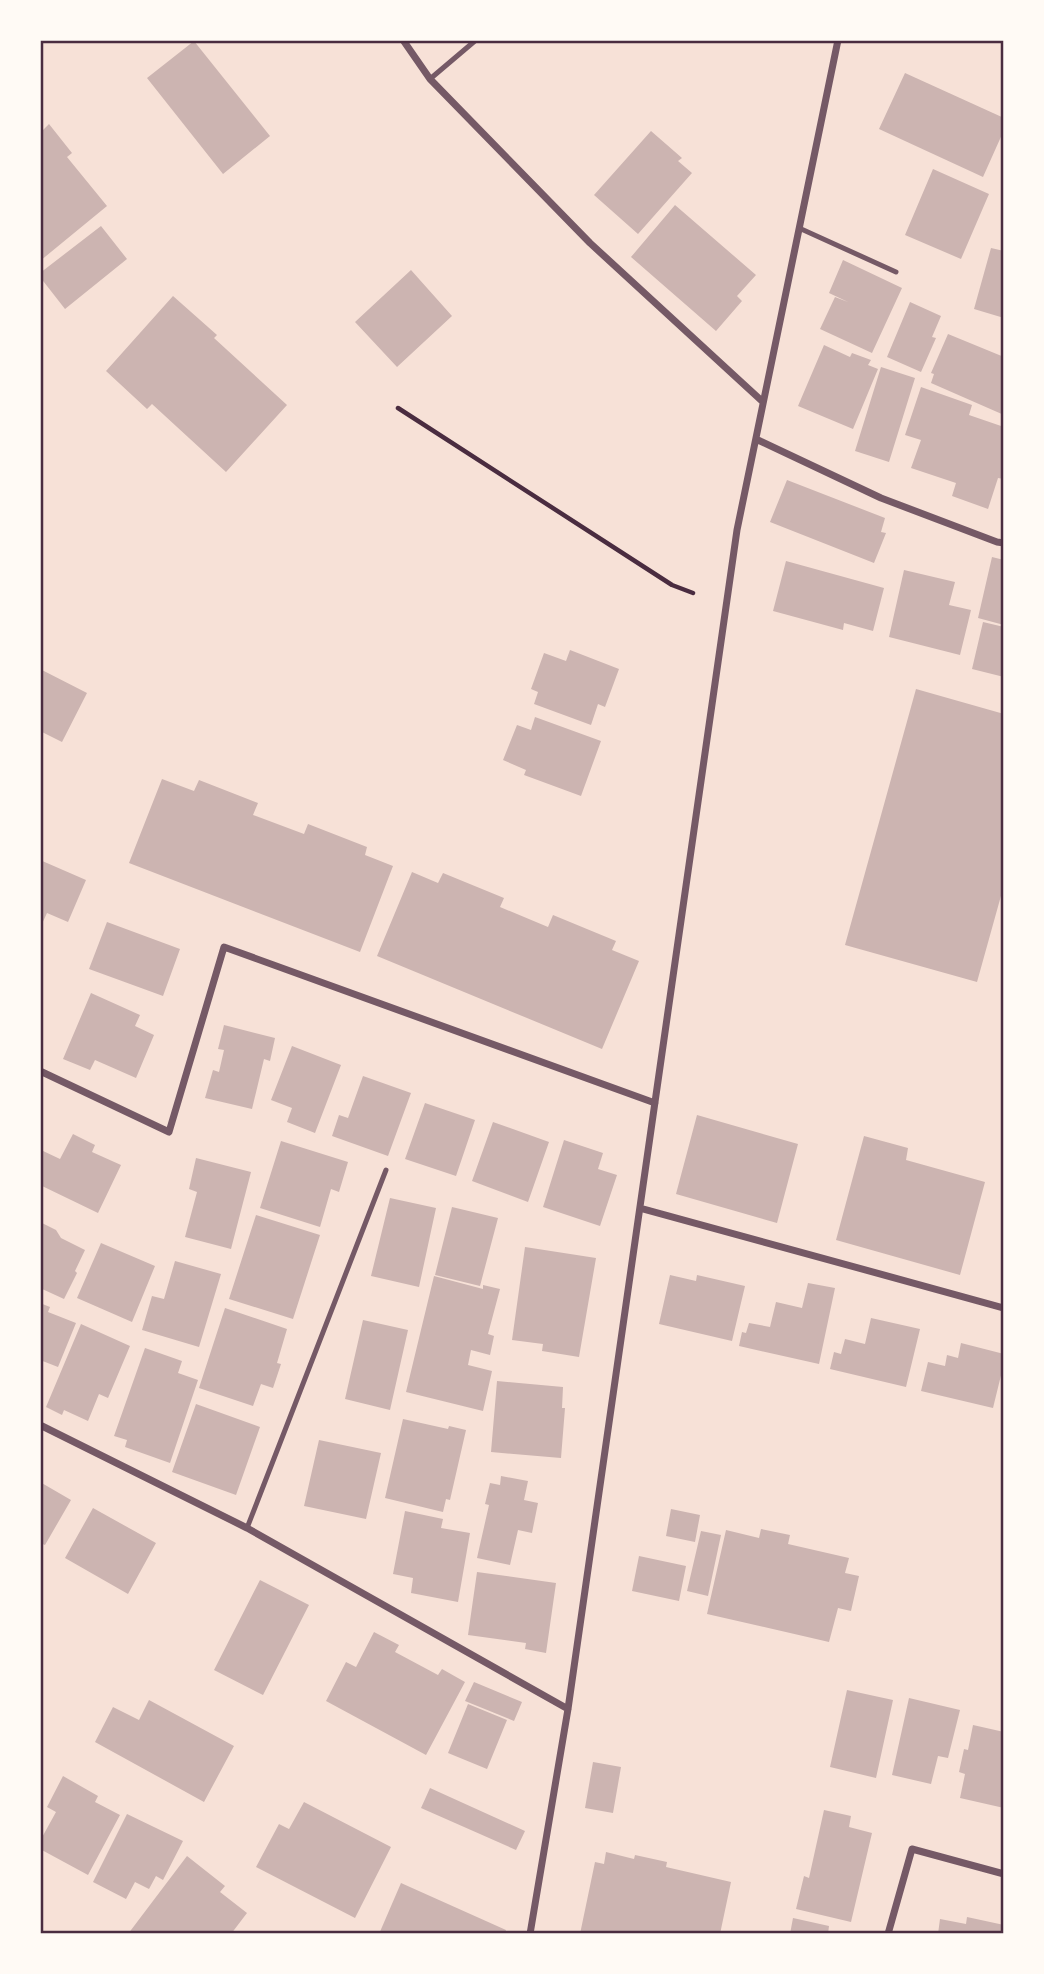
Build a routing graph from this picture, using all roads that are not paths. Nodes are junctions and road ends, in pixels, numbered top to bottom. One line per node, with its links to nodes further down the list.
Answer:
1 (403, 40): 4 (street)
2 (476, 40): 4 (lane)
3 (838, 40): 5 (street)
4 (429, 79): 7 (street)
5 (799, 228): 6 (lane); 7 (street)
6 (896, 272)
7 (763, 402): 8 (street)
8 (756, 439): 9 (street); 11 (street)
9 (1004, 543)
10 (40, 1071): 11 (street)
11 (655, 1102): 13 (street)
12 (386, 1170): 16 (lane)
13 (640, 1208): 14 (street); 17 (street)
14 (1004, 1308)
15 (40, 1425): 16 (street)
16 (247, 1528): 17 (street)
17 (568, 1709): 19 (street)
18 (1004, 1874): 20 (street)
19 (530, 1934)
20 (888, 1934)

